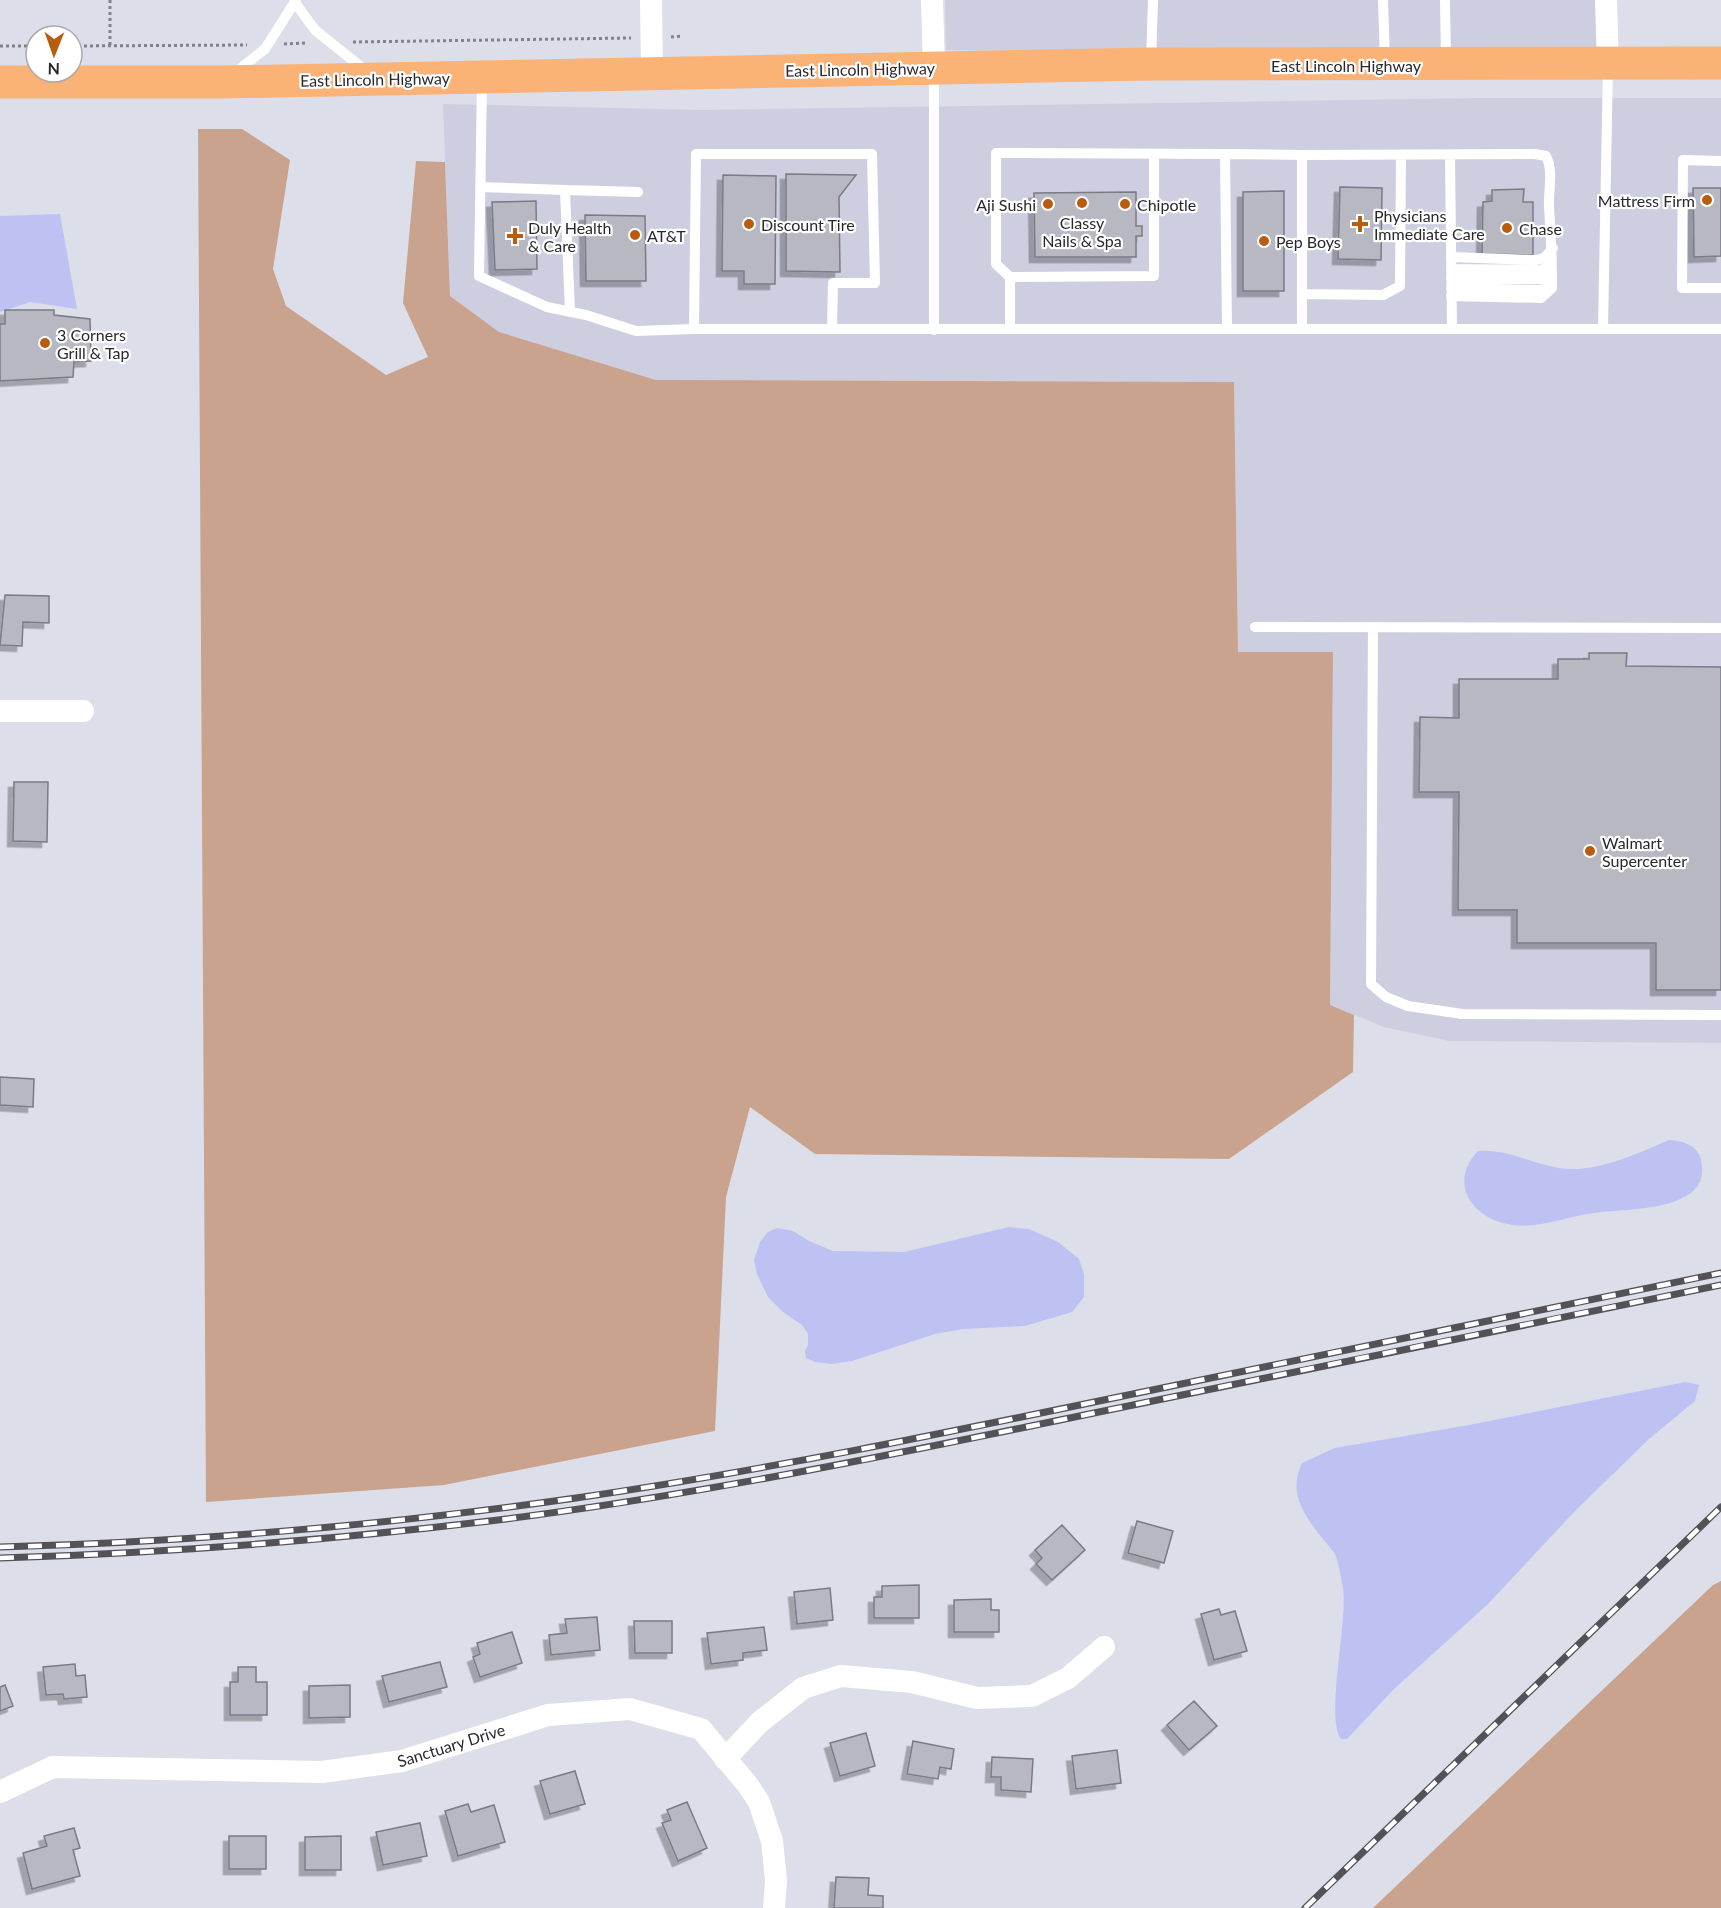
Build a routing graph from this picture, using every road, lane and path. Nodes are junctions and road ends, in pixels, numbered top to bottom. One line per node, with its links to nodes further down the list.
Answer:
1 (110, 0): 11 (path)
2 (651, 0): 18 (street)
3 (932, 0): 17 (street)
4 (1153, 0): 13 (lane)
5 (1383, 0): 15 (lane)
6 (1445, 0): 14 (lane)
7 (1606, 0): 16 (street)
8 (296, 2): 20 (lane); 22 (lane)
9 (0, 46): 10 (path)
10 (24, 46)
11 (110, 46)
12 (1721, 63): 16 (main road, East Lincoln Highway)
13 (1151, 64): 15 (main road, East Lincoln Highway); 17 (main road, East Lincoln Highway)
14 (1446, 64): 15 (main road, East Lincoln Highway); 16 (main road, East Lincoln Highway)
15 (1385, 65)
16 (1608, 65): 40 (lane)
17 (934, 68): 18 (main road, East Lincoln Highway); 48 (lane)
18 (652, 73): 19 (main road, East Lincoln Highway)
19 (482, 77): 20 (main road, East Lincoln Highway); 29 (lane)
20 (382, 79): 22 (main road, East Lincoln Highway)
21 (0, 82): 22 (main road, East Lincoln Highway)
22 (222, 82)
23 (1154, 154): 24 (lane); 35 (lane); 35 (lane)
24 (1225, 154): 27 (lane); 44 (lane)
25 (1401, 154): 26 (lane); 27 (lane); 38 (lane)
26 (1450, 154): 32 (lane); 33 (lane)
27 (1302, 155): 38 (lane)
28 (1721, 161): 37 (lane)
29 (480, 187): 30 (lane); 39 (lane)
30 (565, 190): 31 (lane); 39 (lane)
31 (638, 192)
32 (1553, 253): 33 (lane); 34 (lane); 36 (lane)
33 (1451, 257): 36 (lane)
34 (1552, 275): 36 (lane); 36 (lane)
35 (1010, 277): 43 (lane)
36 (1451, 283): 46 (lane)
37 (1721, 288)
38 (1302, 294): 45 (lane)
39 (570, 312): 41 (lane)
40 (1603, 328): 46 (lane); 47 (lane)
41 (694, 329): 42 (lane); 42 (lane)
42 (832, 329): 48 (lane)
43 (1010, 329): 44 (lane); 48 (lane)
44 (1227, 329): 45 (lane)
45 (1302, 329): 46 (lane)
46 (1452, 329)
47 (1721, 329)
48 (934, 330)
49 (1255, 627): 50 (lane)
50 (1373, 627): 51 (lane); 54 (lane)
51 (1721, 628)
52 (0, 711): 53 (street)
53 (83, 711)
54 (1721, 1015)
55 (1104, 1647): 56 (street)
56 (725, 1759): 57 (street, Sanctuary Drive); 58 (street, Sanctuary Drive)
57 (0, 1792)
58 (774, 1908)

